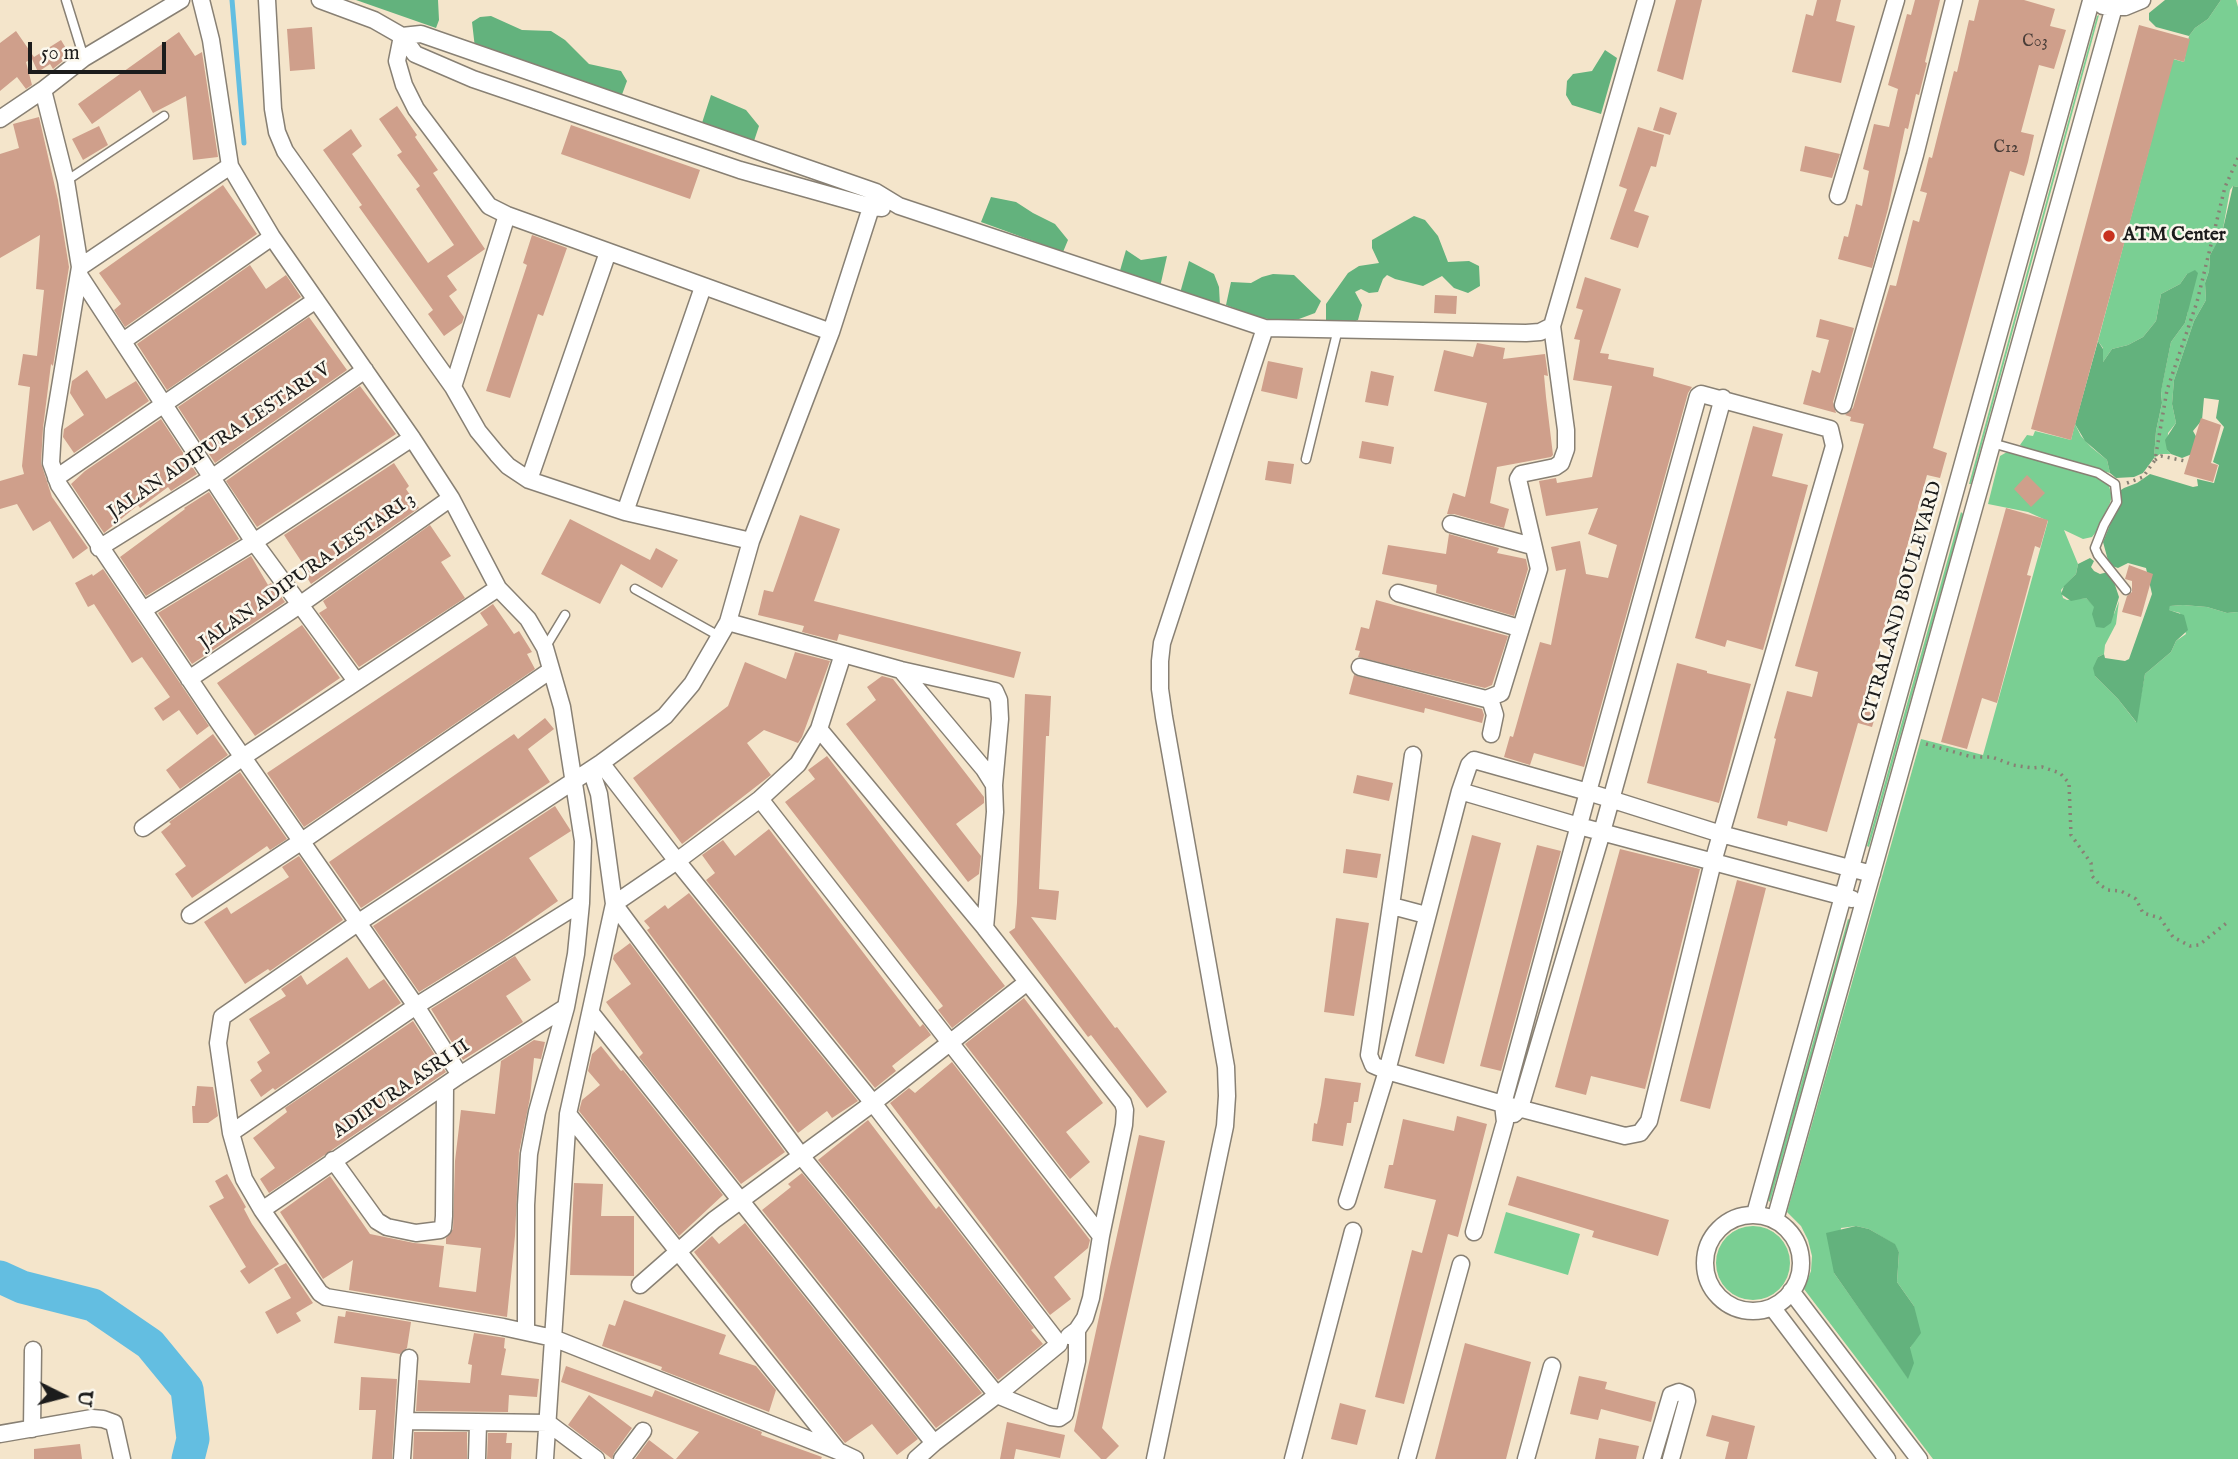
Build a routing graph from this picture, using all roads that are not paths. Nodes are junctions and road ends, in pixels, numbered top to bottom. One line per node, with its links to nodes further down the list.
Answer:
1 (66, 0): 13 (lane)
2 (181, 0): 13 (street)
3 (201, 0): 17 (street)
4 (267, 0): 33 (street)
5 (320, 0): 12 (street)
6 (1646, 0): 27 (street)
7 (1896, 0): 19 (street)
8 (1954, 0): 36 (street)
9 (2142, 0): 11 (street)
10 (2090, 1): 11 (street, CITRALAND BOULEVARD); 43 (street, CITRALAND BOULEVARD)
11 (2114, 8): 38 (street)
12 (402, 36): 20 (street); 20 (street); 21 (street)
13 (84, 58): 14 (street)
14 (43, 90): 16 (street); 18 (street)
15 (164, 116): 18 (lane)
16 (0, 119)
17 (230, 166): 22 (street); 24 (street)
18 (66, 181): 24 (street)
19 (1838, 196)
20 (874, 200): 28 (street); 30 (street)
21 (508, 215): 23 (street); 33 (street)
22 (272, 237): 26 (street); 31 (street)
23 (608, 252): 25 (street); 42 (street)
24 (80, 271): 31 (street); 41 (street)
25 (703, 287): 30 (street); 46 (street)
26 (316, 300): 32 (street); 35 (street)
27 (1552, 326): 29 (street); 50 (street)
28 (1265, 328): 29 (street); 154 (street)
29 (1338, 329): 39 (lane)
30 (831, 332): 48 (street)
31 (123, 341): 35 (street)
32 (365, 370): 37 (street); 40 (street, JALAN ADIPURA LESTARI V)
33 (453, 387): 42 (street)
34 (1723, 398): 57 (street); 60 (street); 85 (street)
35 (164, 403): 40 (street); 41 (street)
36 (1843, 405)
37 (412, 438): 44 (street); 49 (street)
38 (1992, 443): 45 (street); 54 (lane)
39 (1306, 459)
40 (213, 477): 49 (street); 51 (street, JALAN ADIPURA LESTARI V)
41 (56, 478): 51 (street)
42 (529, 480): 46 (street)
43 (1954, 495): 45 (street); 89 (street, CITRALAND BOULEVARD)
44 (450, 498): 52 (street); 56 (street, JALAN ADIPURA LESTARI 3)
45 (1976, 501): 90 (street)
46 (625, 512): 48 (street)
47 (1451, 524): 50 (street)
48 (751, 541): 62 (street)
49 (254, 542): 56 (street); 58 (street)
50 (1532, 546): 61 (street)
51 (99, 548): 58 (street)
52 (498, 588): 63 (street); 69 (street)
53 (635, 589): 62 (lane)
54 (2126, 590)
55 (1398, 593): 61 (street)
56 (301, 604): 68 (street, JALAN ADIPURA LESTARI 3); 69 (street)
57 (1639, 608): 60 (street); 79 (street)
58 (143, 610): 68 (street)
59 (565, 615): 63 (lane)
60 (1662, 615): 81 (street)
61 (1519, 628): 70 (street)
62 (723, 629): 64 (street); 75 (street)
63 (545, 648): 66 (street)
64 (843, 654): 67 (street); 71 (street)
65 (1360, 667): 70 (street)
66 (551, 670): 76 (street); 86 (street)
67 (901, 670): 77 (street); 77 (street)
68 (189, 679): 74 (street)
69 (356, 681): 74 (street)
70 (1490, 699): 72 (street)
71 (819, 729): 80 (street); 99 (street)
72 (1491, 734)
73 (1413, 755): 95 (street)
74 (243, 757): 83 (street); 86 (street)
75 (596, 766): 76 (street); 87 (street); 94 (street)
76 (573, 780): 93 (street); 98 (street)
77 (994, 785): 99 (street)
78 (1460, 791): 79 (street); 82 (street); 97 (street)
79 (1588, 792): 81 (street); 82 (street)
80 (760, 799): 87 (street); 104 (street)
81 (1610, 799): 84 (street); 85 (street)
82 (1579, 826): 84 (street); 109 (street)
83 (143, 828)
84 (1602, 832): 88 (street); 110 (street)
85 (1721, 834): 88 (street); 89 (street)
86 (302, 841): 96 (street); 98 (street)
87 (677, 861): 94 (street); 108 (street)
88 (1713, 862): 91 (street); 110 (street)
89 (1851, 868): 90 (street); 91 (street, CITRALAND BOULEVARD)
90 (1872, 874): 92 (street)
91 (1843, 897): 92 (street); 119 (street, CITRALAND BOULEVARD)
92 (1863, 902): 120 (street)
93 (581, 903): 101 (street); 102 (street)
94 (614, 904): 103 (street); 114 (street)
95 (1392, 906): 97 (street); 105 (street)
96 (190, 915)
97 (1426, 915): 105 (street)
98 (359, 922): 101 (street); 113 (street)
99 (985, 928): 100 (street)
100 (1027, 983): 104 (street); 123 (street)
101 (416, 1006): 106 (street); 113 (street)
102 (566, 1007): 106 (street, ADIPURA ASRI II); 130 (street)
103 (591, 1013): 111 (street); 116 (street)
104 (951, 1042): 108 (street); 123 (street)
105 (1387, 1071): 109 (street); 117 (street)
106 (460, 1075): 107 (street, ADIPURA ASRI II)
107 (445, 1086): 115 (street, ADIPURA ASRI II); 115 (street)
108 (873, 1103): 114 (street); 132 (street)
109 (1503, 1104): 110 (street); 112 (street)
110 (1520, 1108): 112 (street)
111 (568, 1114): 124 (street); 131 (street)
112 (1505, 1122): 122 (street)
113 (231, 1133): 118 (street)
114 (802, 1157): 116 (street); 136 (street)
115 (333, 1160): 118 (street, ADIPURA ASRI II)
116 (742, 1201): 124 (street); 143 (street)
117 (1347, 1201)
118 (262, 1210): 130 (street)
119 (1755, 1214): 120 (street); 128 (street)
120 (1775, 1220): 127 (street)
121 (1353, 1231): 155 (street)
122 (1474, 1232)
123 (1101, 1236): 129 (street)
124 (677, 1252): 126 (street); 144 (street)
125 (1461, 1264): 156 (street)
126 (640, 1285)
127 (1791, 1291): 128 (street); 145 (street)
128 (1772, 1307): 160 (street)
129 (1077, 1330): 132 (street); 136 (street)
130 (526, 1332): 131 (street)
131 (553, 1338): 138 (street); 144 (street)
132 (1059, 1344): 136 (street)
133 (33, 1350): 140 (street)
134 (409, 1358): 137 (street)
135 (1552, 1366): 157 (street)
136 (997, 1395): 143 (street)
137 (405, 1421): 139 (street); 147 (street)
138 (548, 1423): 139 (street); 149 (street); 150 (street)
139 (478, 1424): 148 (street)
140 (32, 1429): 142 (street); 146 (street)
141 (643, 1431): 151 (street)
142 (0, 1434)
143 (934, 1443): 153 (street)
144 (838, 1451): 152 (street)
145 (1914, 1457)
146 (122, 1459)
147 (402, 1459)
148 (477, 1459)
149 (545, 1459)
150 (596, 1459)
151 (622, 1459)
152 (855, 1459)
153 (916, 1459)
154 (1155, 1459)
155 (1293, 1459)
156 (1407, 1459)
157 (1526, 1459)
158 (1652, 1459): 159 (street)
159 (1671, 1459)
160 (1887, 1459)

